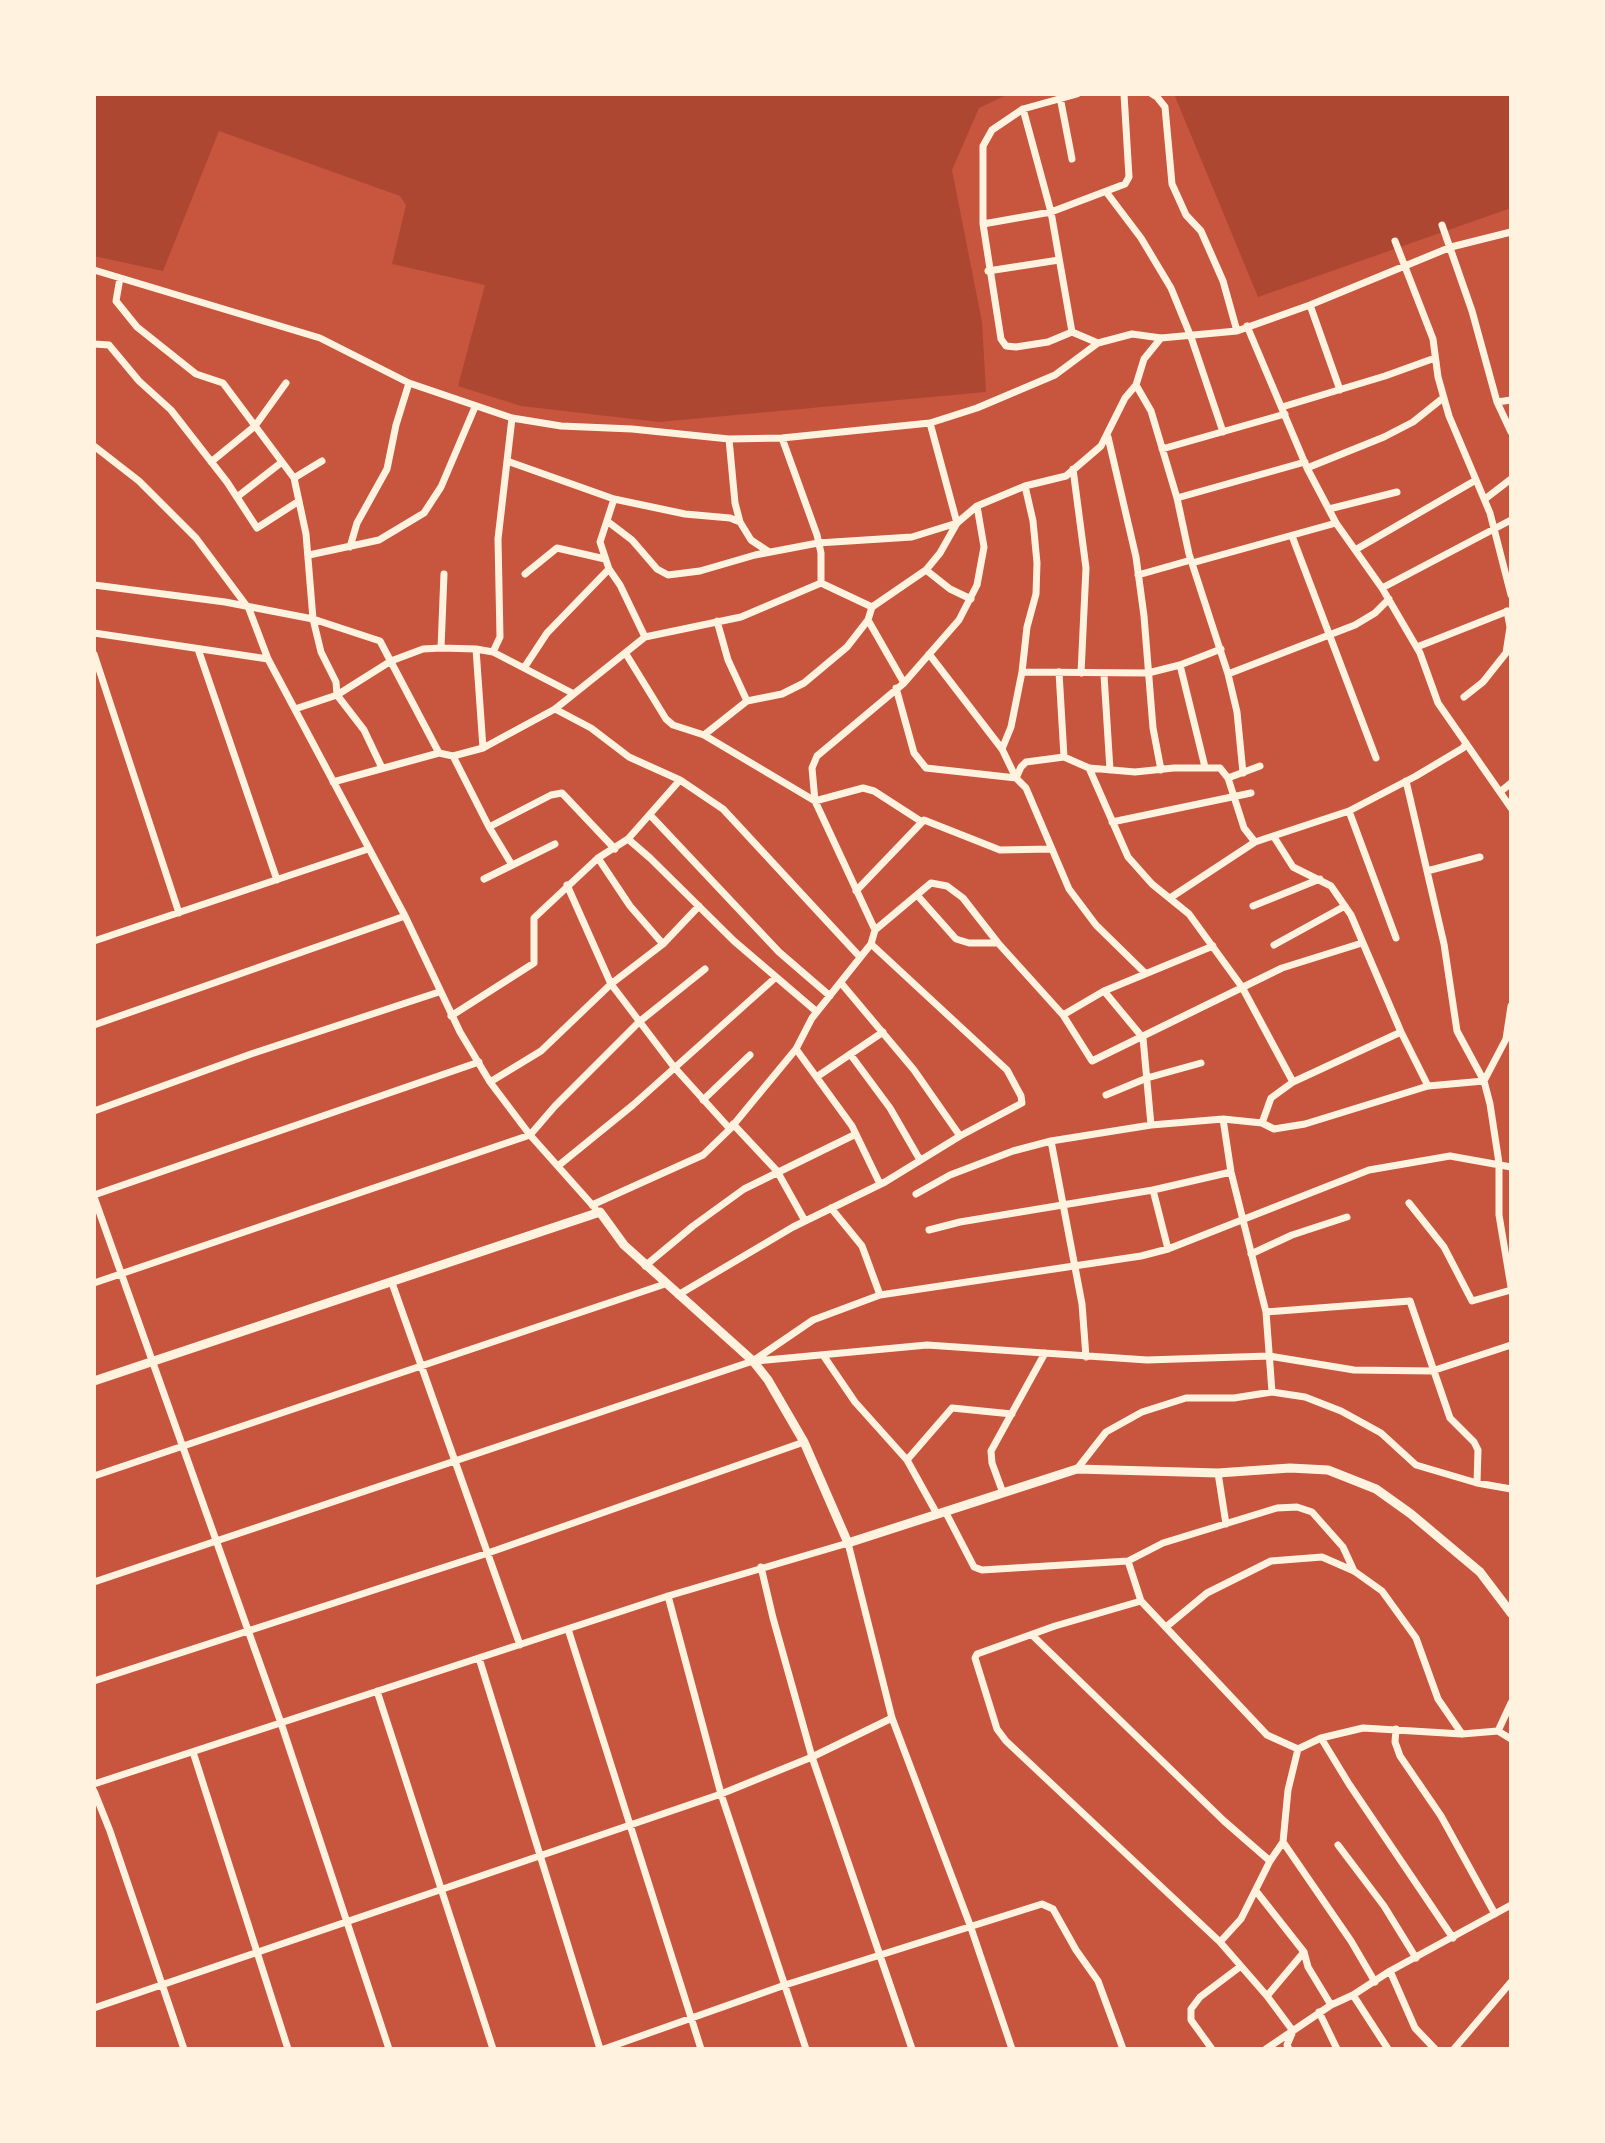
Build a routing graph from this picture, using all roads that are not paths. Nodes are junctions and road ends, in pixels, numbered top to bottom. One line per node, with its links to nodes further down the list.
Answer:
1 (1077, 94): 4 (street)
2 (1124, 94): 7 (street)
3 (1152, 94): 21 (street)
4 (1060, 97): 5 (street); 6 (street)
5 (1023, 109): 8 (street); 9 (street)
6 (1072, 159)
7 (1107, 193): 8 (street); 23 (street)
8 (1051, 212): 9 (street); 14 (street)
9 (983, 224): 17 (street)
10 (1442, 225): 13 (street)
11 (1511, 232): 13 (street)
12 (1395, 241): 15 (street)
13 (1451, 247): 15 (street); 34 (street)
14 (1059, 260): 17 (street); 22 (street)
15 (1403, 266): 19 (street); 27 (street)
16 (94, 270): 18 (street)
17 (988, 271): 22 (street)
18 (120, 278): 29 (street); 39 (street)
19 (1310, 305): 20 (street); 31 (street)
20 (1247, 326): 21 (street); 36 (street)
21 (1237, 331): 23 (street)
22 (1072, 332): 25 (street)
23 (1191, 337): 24 (street); 40 (street)
24 (1161, 338): 25 (street); 30 (street)
25 (1098, 343): 38 (street)
26 (94, 344): 49 (street)
27 (1435, 358): 31 (street); 32 (street)
28 (286, 383): 39 (street)
29 (409, 383): 35 (street); 73 (street)
30 (1136, 385): 42 (street); 46 (street)
31 (1340, 390): 36 (street)
32 (1443, 398): 51 (street); 55 (street)
33 (1511, 400): 34 (street)
34 (1497, 402): 41 (street)
35 (475, 407): 37 (street); 73 (street)
36 (1283, 410): 40 (street); 51 (street)
37 (512, 418): 44 (street); 48 (street)
38 (930, 423): 43 (street); 68 (street)
39 (255, 426): 49 (street); 50 (street)
40 (1223, 432): 46 (street)
41 (1511, 432)
42 (1107, 436): 52 (street); 83 (street)
43 (782, 438): 44 (street); 72 (street)
44 (729, 439): 67 (street)
45 (94, 446): 91 (street)
46 (1162, 449): 59 (street)
47 (322, 461): 53 (street)
48 (507, 461): 60 (street); 104 (street)
49 (211, 462): 58 (street)
50 (282, 462): 53 (street); 58 (street)
51 (1306, 465): 59 (street); 64 (street)
52 (1073, 469): 56 (street); 114 (street)
53 (294, 478): 62 (street)
54 (1511, 479): 61 (street)
55 (1476, 480): 61 (street); 74 (street)
56 (1025, 486): 63 (street); 112 (street)
57 (1397, 492): 64 (street)
58 (237, 497): 62 (street)
59 (1177, 498): 78 (street)
60 (614, 499): 66 (street); 67 (street)
61 (1485, 499): 70 (street)
62 (299, 501): 76 (street)
63 (977, 506): 68 (street); 88 (street)
64 (1329, 509): 69 (street)
65 (1511, 520): 70 (street)
66 (607, 521): 75 (street); 77 (street)
67 (740, 522): 75 (street)
68 (957, 523): 72 (street); 80 (street)
69 (1336, 523): 71 (street); 74 (street)
70 (1495, 526): 86 (street); 87 (street)
71 (1292, 536): 78 (street); 97 (street)
72 (818, 543): 75 (street); 84 (street)
73 (350, 547): 76 (street)
74 (1355, 550): 86 (street)
75 (769, 552)
76 (309, 555): 93 (street)
77 (605, 559): 79 (street); 82 (street)
78 (1192, 562): 83 (street); 103 (street)
79 (609, 569): 98 (street); 111 (street)
80 (926, 570): 88 (street); 90 (street)
81 (444, 574): 100 (street)
82 (525, 574)
83 (1138, 575): 115 (street)
84 (821, 583): 90 (street); 95 (street)
85 (94, 585): 91 (street)
86 (1382, 588): 89 (street)
87 (1511, 595)
88 (971, 599): 107 (street)
89 (1389, 599): 97 (street); 99 (street)
90 (872, 607): 94 (street)
91 (249, 609): 93 (street); 108 (street)
92 (1509, 610): 99 (street); 121 (street)
93 (313, 619): 109 (street); 120 (street)
94 (868, 620): 118 (street); 122 (street)
95 (717, 621): 98 (street); 122 (street)
96 (94, 633): 101 (street)
97 (1329, 635): 116 (street); 132 (street)
98 (645, 637): 106 (street)
99 (1417, 647): 126 (street)
100 (441, 648): 102 (street); 109 (street)
101 (198, 649): 108 (street); 169 (street)
102 (476, 649): 104 (street); 127 (street)
103 (1221, 649): 110 (street); 116 (street)
104 (493, 652): 111 (street)
105 (94, 654): 177 (street)
106 (626, 654): 119 (street); 125 (street)
107 (929, 654): 118 (street); 128 (street)
108 (268, 659): 123 (street)
109 (391, 661): 120 (street); 129 (street)
110 (1180, 665): 115 (street); 134 (street)
111 (524, 668): 119 (street)
112 (1022, 672): 113 (street); 128 (street)
113 (1059, 672): 114 (street); 131 (street)
114 (1081, 673): 117 (street)
115 (1148, 673): 117 (street); 138 (street)
116 (1228, 674): 139 (street)
117 (1104, 675): 137 (street)
118 (900, 685): 140 (street); 149 (street)
119 (574, 694): 124 (street)
120 (337, 695): 123 (street); 135 (street)
121 (1464, 697)
122 (747, 701): 125 (street)
123 (295, 709): 144 (street)
124 (555, 709): 127 (street); 142 (street)
125 (704, 735): 149 (street)
126 (1466, 743): 143 (street); 146 (street)
127 (483, 748): 130 (street)
128 (1002, 749): 140 (street)
129 (439, 753): 130 (street); 135 (street)
130 (453, 756): 155 (street)
131 (1064, 757): 136 (street); 140 (street)
132 (1376, 758)
133 (1260, 766): 139 (street)
134 (1205, 767): 138 (street); 141 (street)
135 (382, 768): 144 (street)
136 (1089, 768): 137 (street); 154 (street)
137 (1110, 770): 138 (street)
138 (1161, 770)
139 (1243, 773): 141 (street)
140 (1016, 778): 162 (street)
141 (1228, 778): 148 (street)
142 (680, 780): 152 (street); 188 (street)
143 (1406, 781): 151 (street); 166 (street)
144 (333, 782): 160 (street)
145 (1511, 783): 146 (street)
146 (1500, 792): 150 (street)
147 (1251, 793): 148 (street)
148 (1234, 796): 154 (street); 158 (street)
149 (815, 801): 153 (street); 171 (street)
150 (1511, 808)
151 (1349, 811): 156 (street); 180 (street)
152 (651, 816): 157 (street); 197 (street)
153 (922, 822): 162 (street); 171 (street)
154 (1112, 822): 173 (street)
155 (489, 827): 161 (street); 165 (street)
156 (1274, 837): 158 (street); 168 (street)
157 (628, 839): 161 (street); 174 (street)
158 (1255, 842): 173 (street)
159 (555, 844): 165 (street)
160 (368, 849): 169 (street); 178 (street)
161 (615, 849): 164 (street)
162 (1051, 849): 190 (street)
163 (1480, 857): 166 (street)
164 (598, 858): 170 (street); 184 (street)
165 (512, 865): 167 (street)
166 (1427, 871): 216 (street)
167 (484, 879)
168 (1320, 879): 175 (street); 176 (street)
169 (277, 880): 177 (street)
170 (567, 885): 193 (street); 201 (street)
171 (856, 891): 179 (street)
172 (917, 895): 179 (street); 182 (street); 182 (street)
173 (1170, 898): 187 (street)
174 (699, 906): 184 (street); 191 (street)
175 (1253, 906)
176 (1345, 906): 183 (street); 186 (street)
177 (179, 913): 181 (street)
178 (405, 916): 196 (street); 203 (street)
179 (875, 930): 185 (street)
180 (1396, 938)
181 (94, 941)
182 (998, 943): 200 (street)
183 (1362, 943): 194 (street); 205 (street)
184 (663, 944): 193 (street)
185 (871, 944): 188 (street); 229 (street)
186 (1274, 945)
187 (1213, 946): 190 (street); 194 (street)
188 (860, 957): 192 (street)
189 (705, 969): 202 (street)
190 (1145, 973): 195 (street)
191 (775, 978): 199 (street); 213 (street)
192 (841, 983): 197 (street); 204 (street)
193 (611, 984): 202 (street); 217 (street)
194 (1242, 987): 206 (street); 218 (street)
195 (1104, 991): 200 (street); 206 (street)
196 (439, 992): 201 (street); 222 (street)
197 (830, 996): 199 (street)
198 (1511, 1006): 207 (street)
199 (817, 1012): 208 (street)
200 (1063, 1015): 206 (street)
201 (451, 1016): 211 (street)
202 (639, 1022): 213 (street); 228 (street)
203 (94, 1025)
204 (883, 1032): 209 (street); 229 (street)
205 (1401, 1032): 218 (street); 219 (street)
206 (1143, 1038): 215 (street)
207 (1508, 1039): 216 (street)
208 (796, 1049): 214 (street); 226 (street)
209 (850, 1054): 214 (street); 231 (street)
210 (750, 1055): 221 (street)
211 (479, 1062): 217 (street); 240 (street)
212 (1201, 1063): 215 (street)
213 (674, 1067): 221 (street); 233 (street)
214 (818, 1076): 227 (street)
215 (1147, 1078): 220 (street); 225 (street)
216 (1484, 1081): 219 (street); 232 (street)
217 (490, 1082): 228 (street)
218 (1293, 1082): 224 (street)
219 (1428, 1086): 224 (street)
220 (1106, 1095)
221 (703, 1100): 226 (street)
222 (94, 1111)
223 (1223, 1119): 224 (street); 225 (street); 236 (street)
224 (1262, 1123)
225 (1151, 1125): 230 (street)
226 (732, 1127): 235 (street); 243 (street)
227 (856, 1134): 235 (street); 237 (street)
228 (530, 1135): 233 (street); 253 (street)
229 (960, 1136): 231 (street)
230 (1051, 1141): 239 (street); 242 (street)
231 (920, 1160): 237 (street)
232 (1499, 1163): 234 (street); 245 (street); 257 (street)
233 (558, 1166): 243 (street)
234 (1511, 1167)
235 (777, 1171): 247 (street); 252 (street)
236 (1231, 1172): 238 (street); 245 (street)
237 (880, 1184): 244 (street)
238 (1153, 1190): 242 (street); 249 (street)
239 (916, 1194)
240 (94, 1196): 253 (street)
241 (1409, 1203): 257 (street)
242 (1063, 1204): 248 (street); 251 (street)
243 (596, 1208): 252 (street); 255 (street)
244 (831, 1208): 247 (street); 259 (street)
245 (1242, 1217): 249 (street); 250 (street)
246 (1347, 1217): 250 (street)
247 (805, 1221): 258 (street)
248 (929, 1230)
249 (1168, 1249): 251 (street)
250 (1251, 1254): 260 (street)
251 (1075, 1265): 259 (street); 265 (street)
252 (645, 1266): 256 (street)
253 (122, 1274): 254 (street); 267 (street)
254 (94, 1283)
255 (392, 1283): 267 (street); 268 (street)
256 (665, 1284): 258 (street); 268 (street)
257 (1511, 1289)
258 (678, 1295): 266 (street)
259 (880, 1295): 266 (street)
260 (1266, 1312): 264 (street); 269 (street)
261 (1511, 1345): 269 (street)
262 (1045, 1353): 263 (street); 265 (street); 272 (street)
263 (823, 1355): 266 (street); 275 (street)
264 (1269, 1356): 265 (street); 269 (street); 271 (street)
265 (1086, 1357)
266 (753, 1361): 273 (street); 276 (street)
267 (153, 1363): 270 (street); 274 (street)
268 (423, 1367): 274 (street); 276 (street)
269 (1432, 1371): 280 (street)
270 (94, 1381)
271 (1272, 1392): 277 (street); 280 (street)
272 (1012, 1414): 275 (street); 282 (street)
273 (804, 1442): 286 (street); 287 (street)
274 (183, 1447): 279 (street); 285 (street)
275 (907, 1460): 283 (street)
276 (456, 1462): 285 (street); 287 (street)
277 (1077, 1469): 278 (street); 282 (street)
278 (1218, 1473): 284 (street); 294 (street)
279 (94, 1476)
280 (1477, 1483): 281 (street)
281 (1511, 1489)
282 (1003, 1493): 283 (street)
283 (941, 1513): 286 (street); 288 (street)
284 (1226, 1524): 288 (street); 290 (street)
285 (217, 1541): 291 (street); 297 (street)
286 (848, 1543): 289 (street); 304 (street)
287 (488, 1553): 297 (street); 299 (street)
288 (1128, 1561): 293 (street)
289 (761, 1567): 292 (street); 313 (street)
290 (1354, 1571): 295 (street); 308 (street)
291 (94, 1582)
292 (668, 1596): 296 (street); 316 (street)
293 (1141, 1601): 295 (street); 298 (street)
294 (1511, 1613)
295 (1166, 1627): 311 (street)
296 (568, 1629): 299 (street); 317 (street)
297 (249, 1631): 301 (street); 305 (street)
298 (1032, 1635): 321 (street); 329 (street)
299 (520, 1645): 300 (street)
300 (479, 1658): 302 (street); 320 (street)
301 (94, 1681)
302 (377, 1691): 305 (street); 322 (street)
303 (1511, 1703): 307 (street)
304 (892, 1718): 313 (street); 327 (street)
305 (281, 1723): 312 (street); 326 (street)
306 (1396, 1729): 308 (street); 309 (street); 325 (street)
307 (1498, 1731): 308 (street); 310 (street)
308 (1462, 1734)
309 (1321, 1738): 311 (street); 328 (street)
310 (1511, 1739)
311 (1298, 1749): 318 (street)
312 (193, 1752): 314 (street); 330 (street)
313 (812, 1757): 316 (street); 332 (street)
314 (94, 1784)
315 (94, 1791): 338 (street)
316 (721, 1794): 317 (street); 339 (street)
317 (630, 1825): 320 (street); 345 (street)
318 (1283, 1842): 321 (street); 336 (street)
319 (1338, 1845): 333 (street)
320 (540, 1856): 322 (street); 351 (street)
321 (1270, 1861): 323 (street)
322 (441, 1889): 326 (street); 350 (street)
323 (1256, 1891): 329 (street); 331 (street)
324 (1511, 1905): 325 (street)
325 (1495, 1914): 328 (street)
326 (347, 1922): 330 (street); 349 (street)
327 (970, 1925): 332 (street); 355 (street); 356 (street)
328 (1453, 1938): 333 (street)
329 (1220, 1942): 334 (street)
330 (257, 1952): 338 (street); 348 (street)
331 (1304, 1952): 341 (street); 342 (street)
332 (881, 1954): 339 (street); 354 (street)
333 (1416, 1958): 335 (street)
334 (1241, 1966): 341 (street); 357 (street)
335 (1390, 1971): 336 (street); 362 (street)
336 (1375, 1982): 340 (street)
337 (1511, 1982): 363 (street)
338 (161, 1985): 343 (street); 347 (street)
339 (785, 1985): 345 (street); 353 (street)
340 (1353, 1995): 342 (street); 361 (street)
341 (1267, 1996): 346 (street)
342 (1331, 2005): 344 (street)
343 (94, 2008)
344 (1319, 2012): 346 (street); 360 (street)
345 (691, 2018): 351 (street); 352 (street)
346 (1293, 2031): 358 (street); 359 (street)
347 (184, 2049)
348 (288, 2049)
349 (389, 2049)
350 (493, 2049)
351 (602, 2049)
352 (701, 2049)
353 (806, 2049)
354 (912, 2049)
355 (1012, 2049)
356 (1123, 2049)
357 (1212, 2049)
358 (1266, 2049)
359 (1289, 2049)
360 (1337, 2049)
361 (1388, 2049)
362 (1435, 2049)
363 (1454, 2049)

